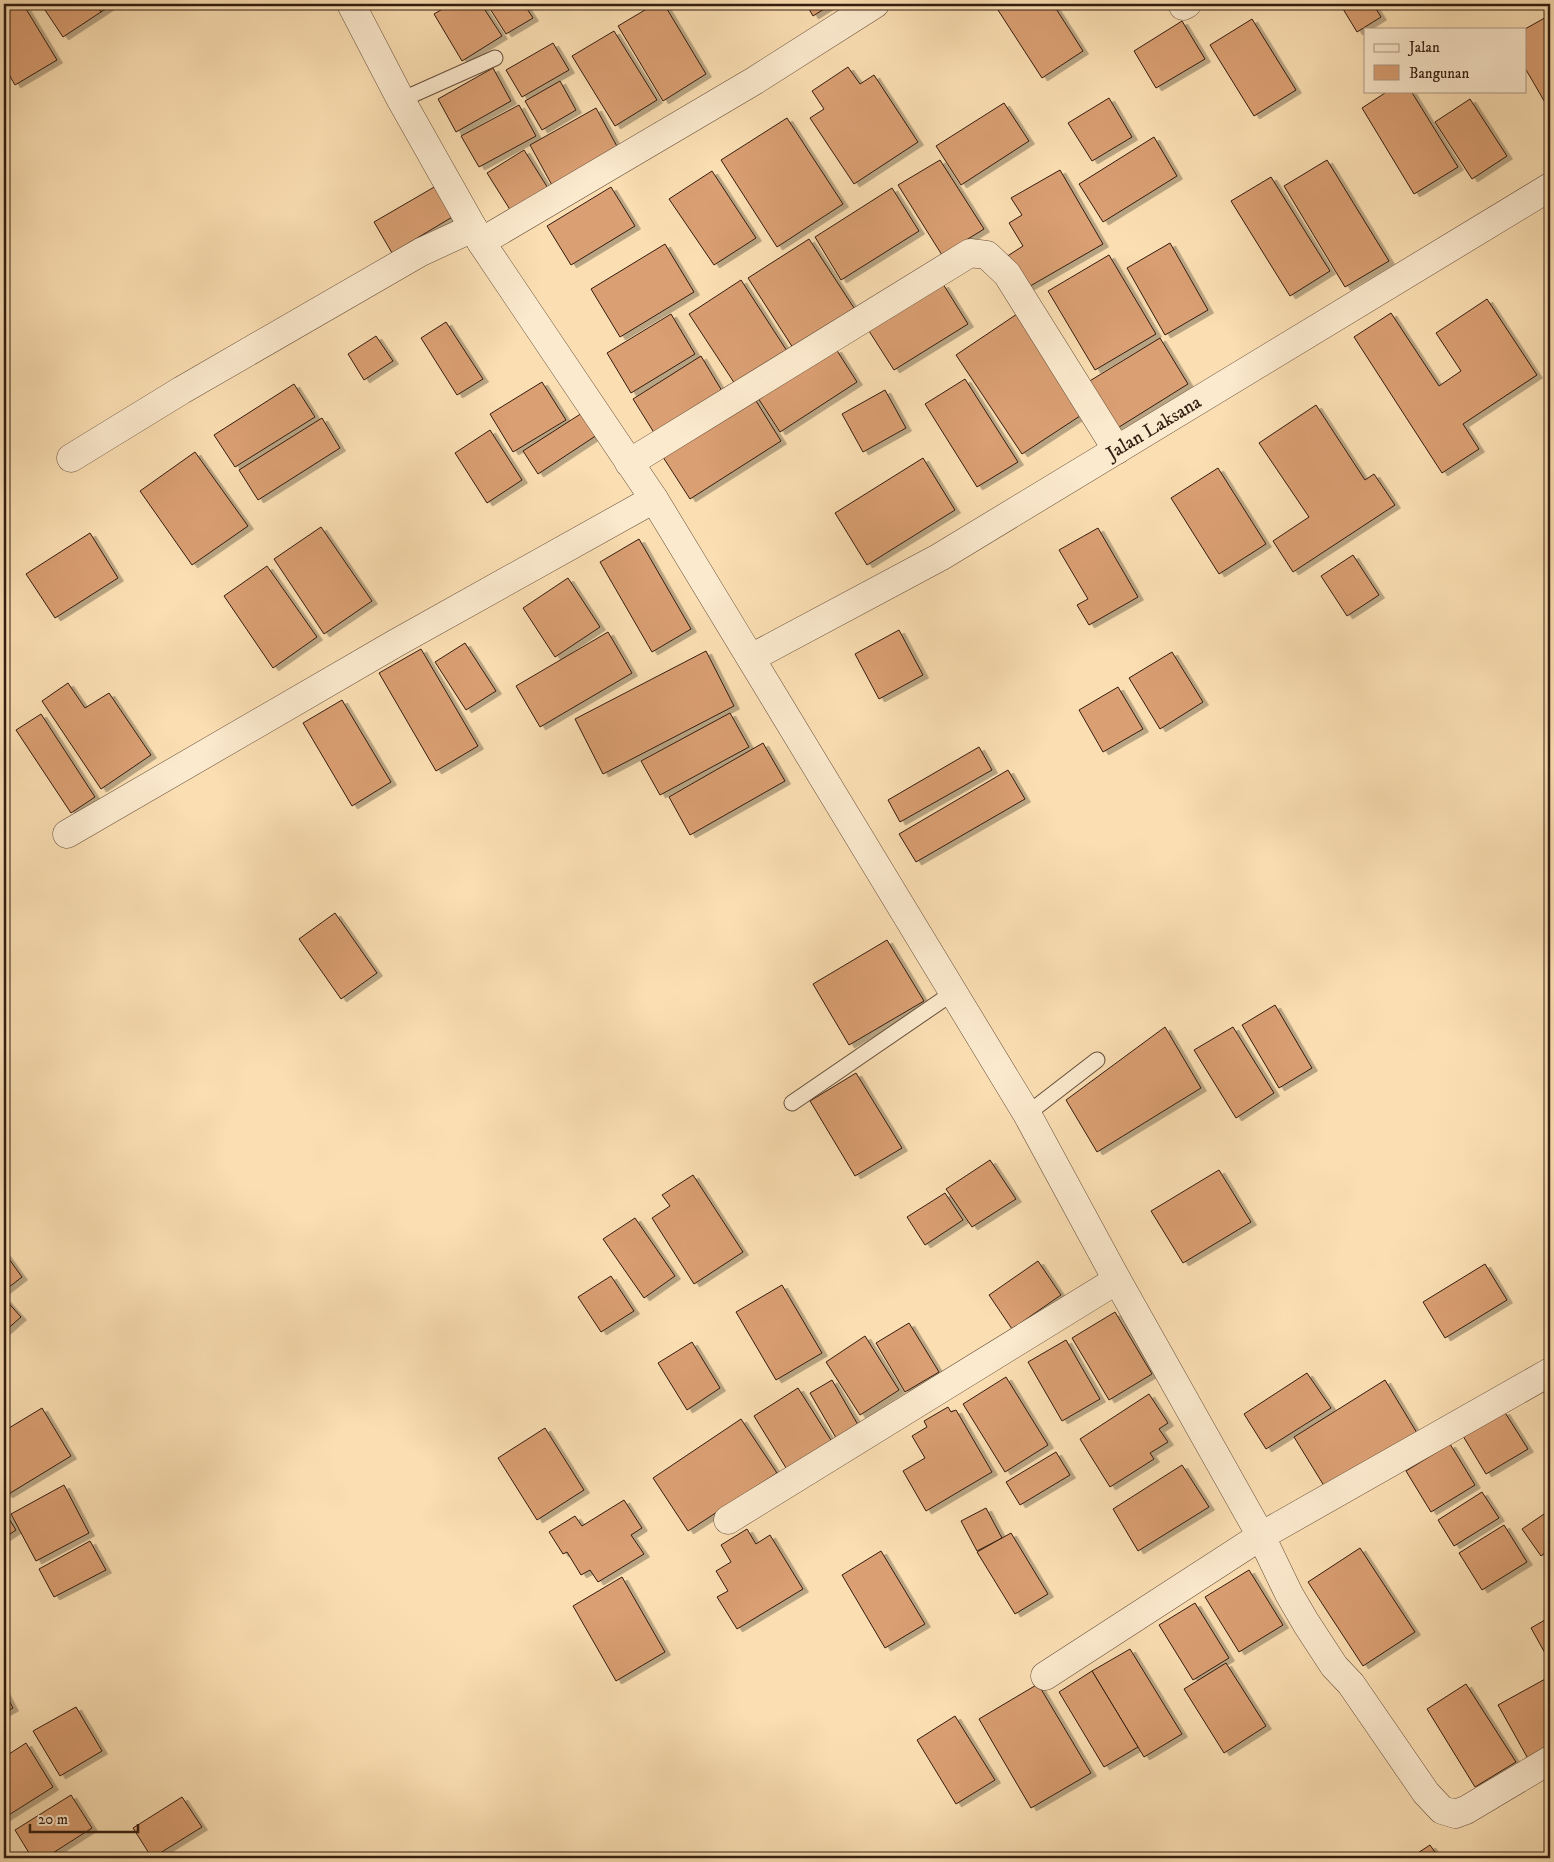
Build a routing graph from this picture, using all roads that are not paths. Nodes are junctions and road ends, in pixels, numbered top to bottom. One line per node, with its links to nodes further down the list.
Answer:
1 (350, 4): 4 (street)
2 (875, 4): 6 (street)
3 (495, 58): 4 (lane)
4 (401, 100): 6 (street)
5 (1550, 187): 7 (street, Jalan Laksana)
6 (477, 235): 8 (street); 9 (street)
7 (1117, 450): 9 (street); 11 (street, Jalan Laksana)
8 (71, 458)
9 (629, 463): 10 (street)
10 (654, 499): 11 (street); 12 (street)
11 (751, 658): 13 (street)
12 (67, 834)
13 (954, 992): 15 (lane); 16 (street)
14 (1097, 1060): 16 (lane)
15 (792, 1103)
16 (1027, 1114): 17 (street)
17 (1117, 1280): 19 (street); 20 (street)
18 (1550, 1372): 20 (street)
19 (728, 1520)
20 (1261, 1536): 21 (street); 22 (street)
21 (1045, 1676)
22 (1550, 1760)

